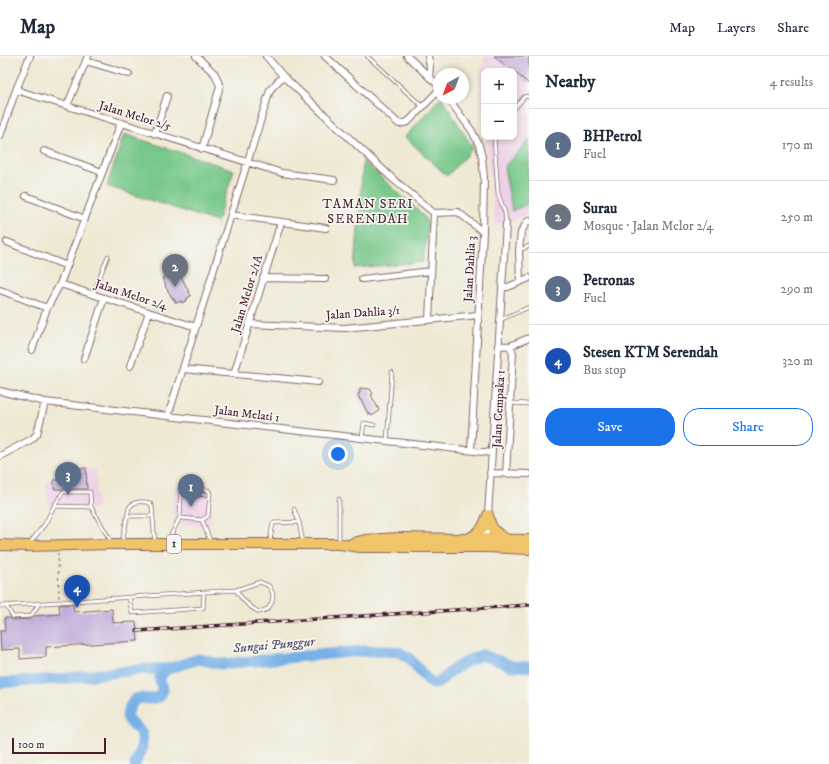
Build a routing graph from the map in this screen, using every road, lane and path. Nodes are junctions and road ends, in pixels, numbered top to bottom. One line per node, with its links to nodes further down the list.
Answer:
1 (30, 56): 13 (street)
2 (196, 56): 25 (street)
3 (266, 56): 10 (street)
4 (325, 56): 20 (street)
5 (367, 56): 20 (lane)
6 (407, 56): 11 (street)
7 (428, 56): 11 (street)
8 (87, 59): 9 (street); 18 (street)
9 (128, 74)
10 (283, 76): 27 (street); 31 (street)
11 (430, 77): 12 (street)
12 (433, 80)
13 (16, 90): 18 (street, Jalan Melor 2/5); 23 (street)
14 (167, 96): 22 (street)
15 (433, 96): 20 (street)
16 (529, 97): 19 (lane)
17 (452, 104): 38 (street, Jalan Dahlia 3)
18 (67, 106): 21 (street, Jalan Melor 2/5)
19 (517, 106)
20 (423, 107)
21 (121, 123): 22 (street, Jalan Melor 2/5); 28 (street)
22 (155, 134): 25 (street, Jalan Melor 2/5)
23 (0, 136)
24 (494, 140): 36 (lane)
25 (202, 149): 27 (street, Jalan Melor 2/5)
26 (44, 151): 28 (street)
27 (247, 163): 29 (street, Jalan Melor 2/5); 32 (street)
28 (102, 172): 33 (street)
29 (334, 180)
30 (26, 196): 33 (street)
31 (434, 213): 38 (street); 44 (street)
32 (231, 214): 35 (street); 62 (street)
33 (85, 219): 43 (street)
34 (529, 221): 41 (street)
35 (281, 222): 37 (street); 45 (street, Jalan Melor 2/1A)
36 (506, 224): 51 (street)
37 (326, 228)
38 (483, 232): 58 (street, Jalan Dahlia 3)
39 (7, 242): 43 (street)
40 (529, 246): 41 (lane)
41 (519, 250): 49 (street)
42 (108, 256): 53 (lane)
43 (67, 266): 50 (street)
44 (431, 271): 46 (street); 59 (street)
45 (264, 278): 48 (street); 61 (street, Jalan Melor 2/1A)
46 (362, 278)
47 (529, 278): 49 (street)
48 (325, 279)
49 (520, 282): 51 (street)
50 (60, 284): 53 (street, Jalan Melor 2/4); 56 (street)
51 (502, 287): 60 (street)
52 (0, 290): 56 (street)
53 (93, 294): 54 (street, Jalan Melor 2/4)
54 (104, 298): 57 (street, Jalan Melor 2/4); 67 (street)
55 (529, 307): 60 (lane)
56 (47, 308): 66 (street)
57 (149, 312): 62 (street, Jalan Melor 2/4); 68 (street)
58 (478, 315): 59 (street, Jalan Dahlia 3/1); 81 (street, Jalan Dahlia 3)
59 (429, 320): 61 (street, Jalan Dahlia 3/1)
60 (500, 320): 64 (street)
61 (249, 324): 71 (street, Jalan Melor 2/1A)
62 (196, 327): 69 (street)
63 (529, 338): 65 (street)
64 (498, 345): 65 (street); 82 (street)
65 (510, 346): 75 (street, Jalan Cempaka 1)
66 (32, 350)
67 (84, 359)
68 (130, 366)
69 (183, 369): 71 (street); 77 (street)
70 (392, 372): 80 (lane)
71 (234, 374): 72 (street)
72 (318, 382)
73 (0, 391): 74 (street, Jalan Melati 1)
74 (45, 402): 77 (street, Jalan Melati 1); 83 (street)
75 (510, 402): 76 (lane); 85 (street, Jalan Cempaka 1)
76 (529, 404)
77 (168, 416): 79 (street, Jalan Melati 1)
78 (374, 424): 79 (lane)
79 (362, 438): 80 (street, Jalan Melati 1)
80 (387, 441): 81 (street, Jalan Melati 1)
81 (471, 450): 82 (street, Jalan Melati 1)
82 (492, 453): 84 (street)
83 (0, 456)
84 (490, 474): 85 (street); 91 (street)
85 (506, 474): 86 (street)
86 (529, 474)
87 (339, 499): 109 (lane)
88 (54, 506): 89 (lane); 89 (lane); 110 (lane)
89 (91, 507): 101 (lane)
90 (294, 509): 96 (lane)
91 (488, 515): 97 (main road); 98 (main road); 100 (street)
92 (127, 516): 93 (lane); 93 (lane); 101 (lane)
93 (153, 516): 102 (lane)
94 (180, 517): 95 (lane); 95 (lane); 103 (lane)
95 (202, 520): 104 (lane)
96 (299, 522): 105 (lane); 106 (lane)
97 (468, 539): 100 (main road, 1); 109 (main road, 1)
98 (508, 540): 99 (main road, 1); 100 (main road, 1)
99 (529, 540)
100 (485, 543): 109 (main road, 1); 111 (main road, 1)
101 (117, 544): 102 (main road, 1); 108 (main road, 1)
102 (155, 544): 103 (main road, 1)
103 (166, 544): 104 (main road, 1)
104 (211, 544): 105 (main road, 1)
105 (269, 544): 106 (main road, 1)
106 (303, 544): 109 (main road, 1)
107 (0, 545): 110 (main road, 1)
108 (57, 545): 110 (main road, 1); 115 (path)
109 (343, 545)
110 (28, 546)
111 (529, 549)
112 (236, 590): 112 (lane); 113 (lane)
113 (204, 592): 114 (lane); 114 (lane)
114 (129, 598): 115 (lane)
115 (59, 602): 116 (lane)
116 (39, 604): 118 (lane); 118 (lane)
117 (0, 606): 118 (lane)
118 (6, 606)

